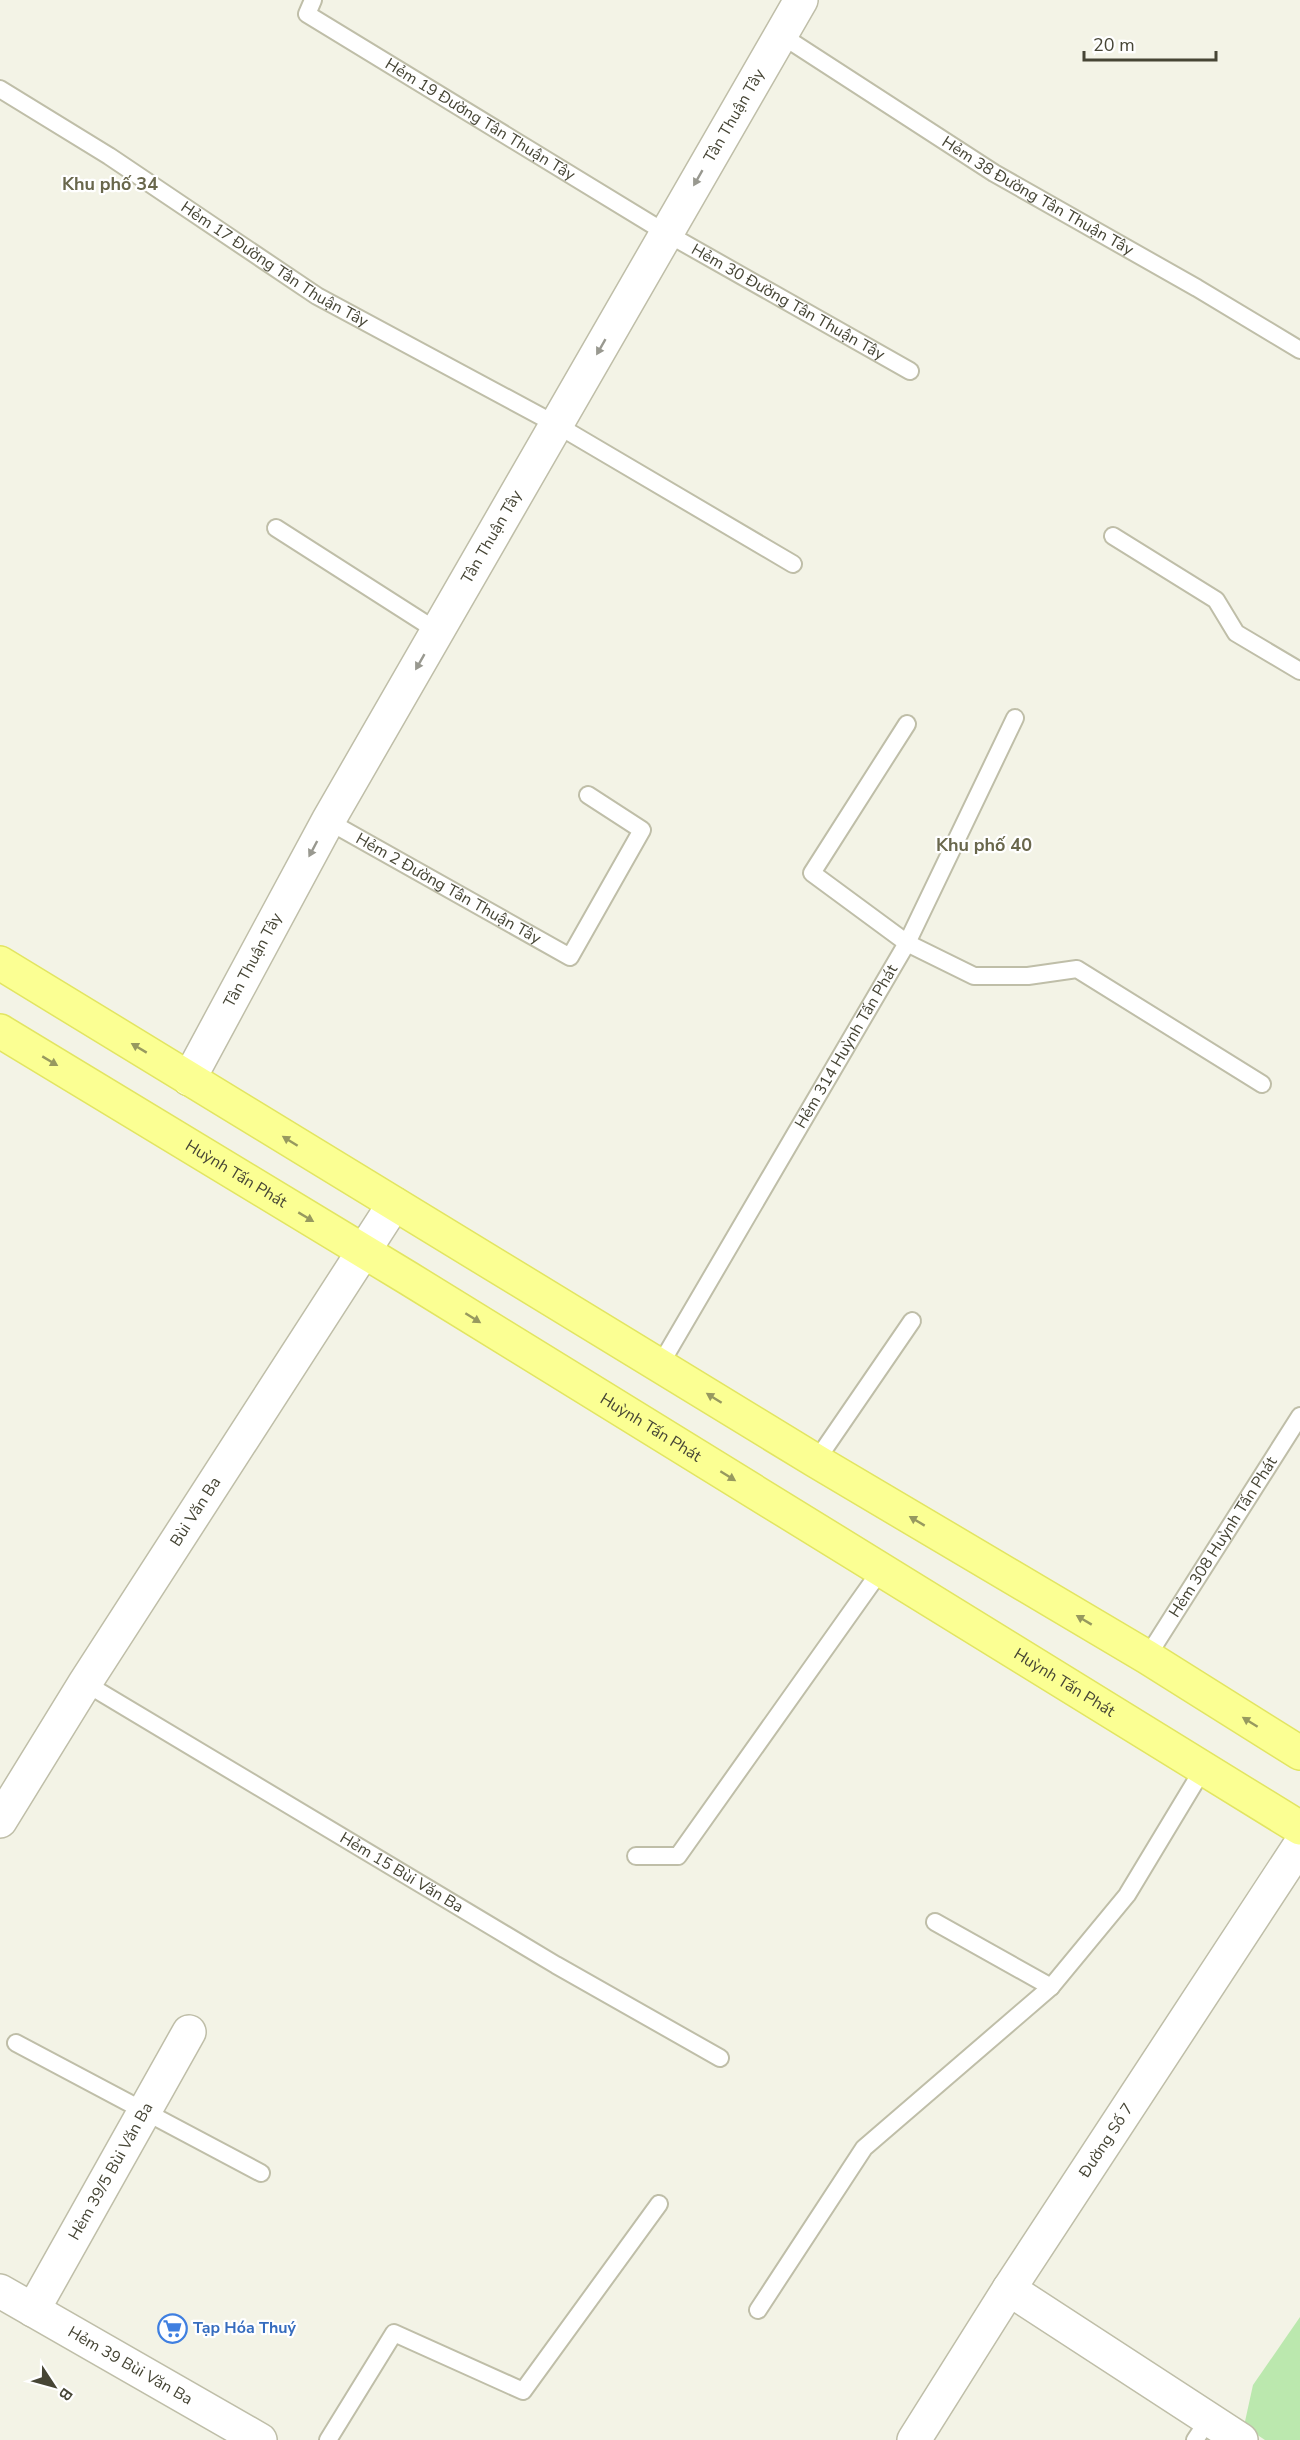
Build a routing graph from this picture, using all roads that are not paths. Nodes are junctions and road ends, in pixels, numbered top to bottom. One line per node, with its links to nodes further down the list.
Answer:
1 (313, 0): 5 (lane, Hẻm 19 Đường Tân Thuận Tây)
2 (801, 0): 3 (street, Tân Thuận Tây)
3 (781, 35): 5 (street, Tân Thuận Tây, one-way to 5); 6 (lane, Hẻm 38 Đường Tân Thuận Tây)
4 (0, 89): 8 (lane, Hẻm 17 Đường Tân Thuận Tây)
5 (666, 233): 7 (lane, Hẻm 30 Đường Tân Thuận Tây); 8 (street, Tân Thuận Tây, one-way to 8)
6 (1300, 350)
7 (910, 371)
8 (557, 425): 11 (lane, Hẻm 17 Đường Tân Thuận Tây); 12 (street, Tân Thuận Tây)
9 (276, 528): 12 (lane)
10 (1113, 537): 13 (lane)
11 (793, 564)
12 (437, 631): 17 (street, Tân Thuận Tây, one-way to 17)
13 (1300, 671)
14 (1015, 718): 18 (lane, Hẻm 314 Huỳnh Tấn Phát)
15 (907, 724): 18 (lane)
16 (588, 795): 17 (lane, Hẻm 2 Đường Tân Thuận Tây)
17 (328, 821): 21 (street, Tân Thuận Tây, one-way to 21)
18 (907, 943): 22 (lane); 26 (lane, Hẻm 314 Huỳnh Tấn Phát)
19 (0, 963): 21 (main road, one-way to 19)
20 (0, 1031): 24 (main road, Huỳnh Tấn Phát, one-way to 24)
21 (189, 1079): 23 (main road, one-way to 21)
22 (1262, 1084)
23 (394, 1204): 24 (street, Bùi Văn Ba); 26 (main road)
24 (363, 1252): 29 (main road, Huỳnh Tấn Phát, one-way to 29); 31 (street, Bùi Văn Ba)
25 (912, 1322): 28 (lane)
26 (660, 1365): 28 (main road, one-way to 26)
27 (1300, 1416): 30 (lane, Hẻm 308 Huỳnh Tấn Phát)
28 (816, 1461): 30 (main road, one-way to 28)
29 (881, 1570): 33 (main road, Huỳnh Tấn Phát); 37 (lane)
30 (1147, 1657): 32 (main road, one-way to 30)
31 (85, 1683): 34 (street, Bùi Văn Ba); 42 (lane, Hẻm 15 Bùi Văn Ba)
32 (1300, 1753)
33 (1203, 1769): 35 (main road, Huỳnh Tấn Phát); 39 (lane)
34 (0, 1821)
35 (1300, 1828)
36 (1300, 1845): 46 (street, Đường Số 7)
37 (636, 1856)
38 (935, 1922): 39 (lane)
39 (1051, 1987): 49 (lane)
40 (189, 2032): 43 (street, Hẻm 39/5 Bùi Văn Ba)
41 (16, 2043): 43 (lane)
42 (720, 2058)
43 (145, 2111): 44 (lane); 48 (street, Hẻm 39/5 Bùi Văn Ba)
44 (261, 2173)
45 (659, 2204): 52 (lane)
46 (1009, 2289): 50 (street); 53 (street, Đường Số 7)
47 (0, 2291): 48 (street, Hẻm 39 Bùi Văn Ba)
48 (33, 2310): 51 (street, Hẻm 39 Bùi Văn Ba)
49 (758, 2310)
50 (1202, 2429): 54 (street)
51 (239, 2435)
52 (328, 2440)
53 (914, 2440)
54 (1241, 2440)

